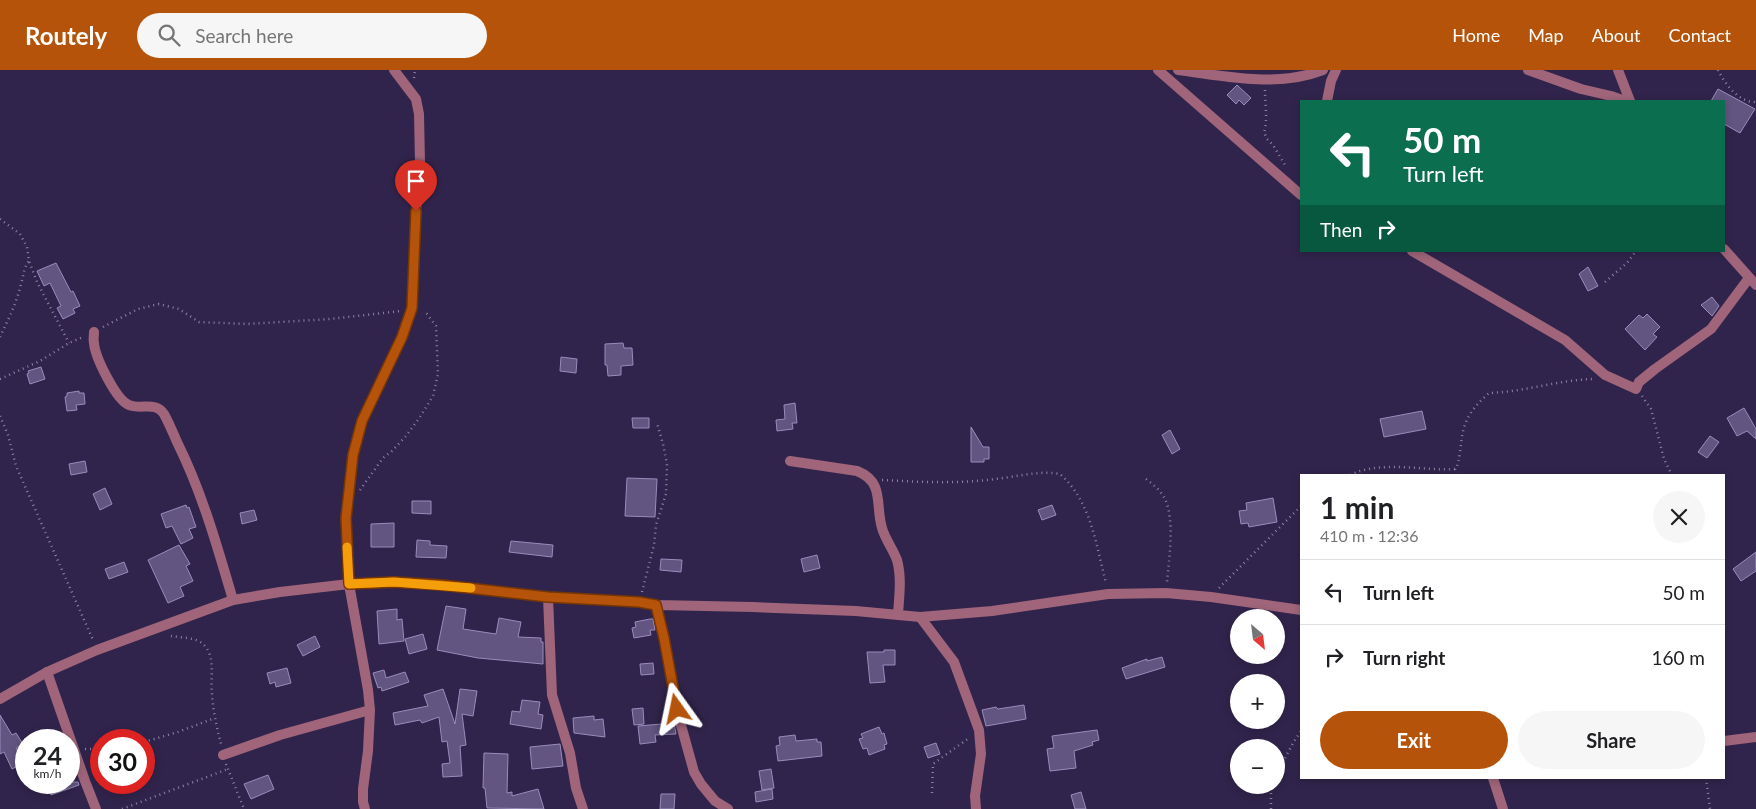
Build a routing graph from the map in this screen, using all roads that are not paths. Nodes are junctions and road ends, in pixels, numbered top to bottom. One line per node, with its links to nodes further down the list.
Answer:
1 (394, 70): 17 (street)
2 (1158, 70): 11 (street)
3 (1178, 70): 4 (street)
4 (1323, 70)
5 (1336, 70): 8 (street)
6 (1528, 70): 9 (street)
7 (1618, 70): 10 (street)
8 (1327, 100)
9 (1622, 100)
10 (1630, 100)
11 (1300, 192)
12 (1725, 250): 14 (street)
13 (1414, 252): 14 (street)
14 (1752, 281)
15 (94, 332): 19 (street)
16 (790, 461): 22 (street)
17 (349, 584): 18 (street); 19 (street); 26 (street)
18 (548, 597): 20 (street); 33 (street)
19 (233, 600): 24 (street)
20 (656, 605): 22 (street); 34 (street)
21 (1300, 610): 23 (street)
22 (898, 615): 23 (street)
23 (920, 617): 35 (street)
24 (48, 672): 25 (street); 31 (street)
25 (0, 699)
26 (370, 710): 29 (street); 32 (street)
27 (1756, 737): 28 (street)
28 (1725, 741)
29 (223, 755)
30 (1493, 779): 36 (street)
31 (96, 809)
32 (365, 809)
33 (584, 809)
34 (728, 809)
35 (976, 809)
36 (1503, 809)

